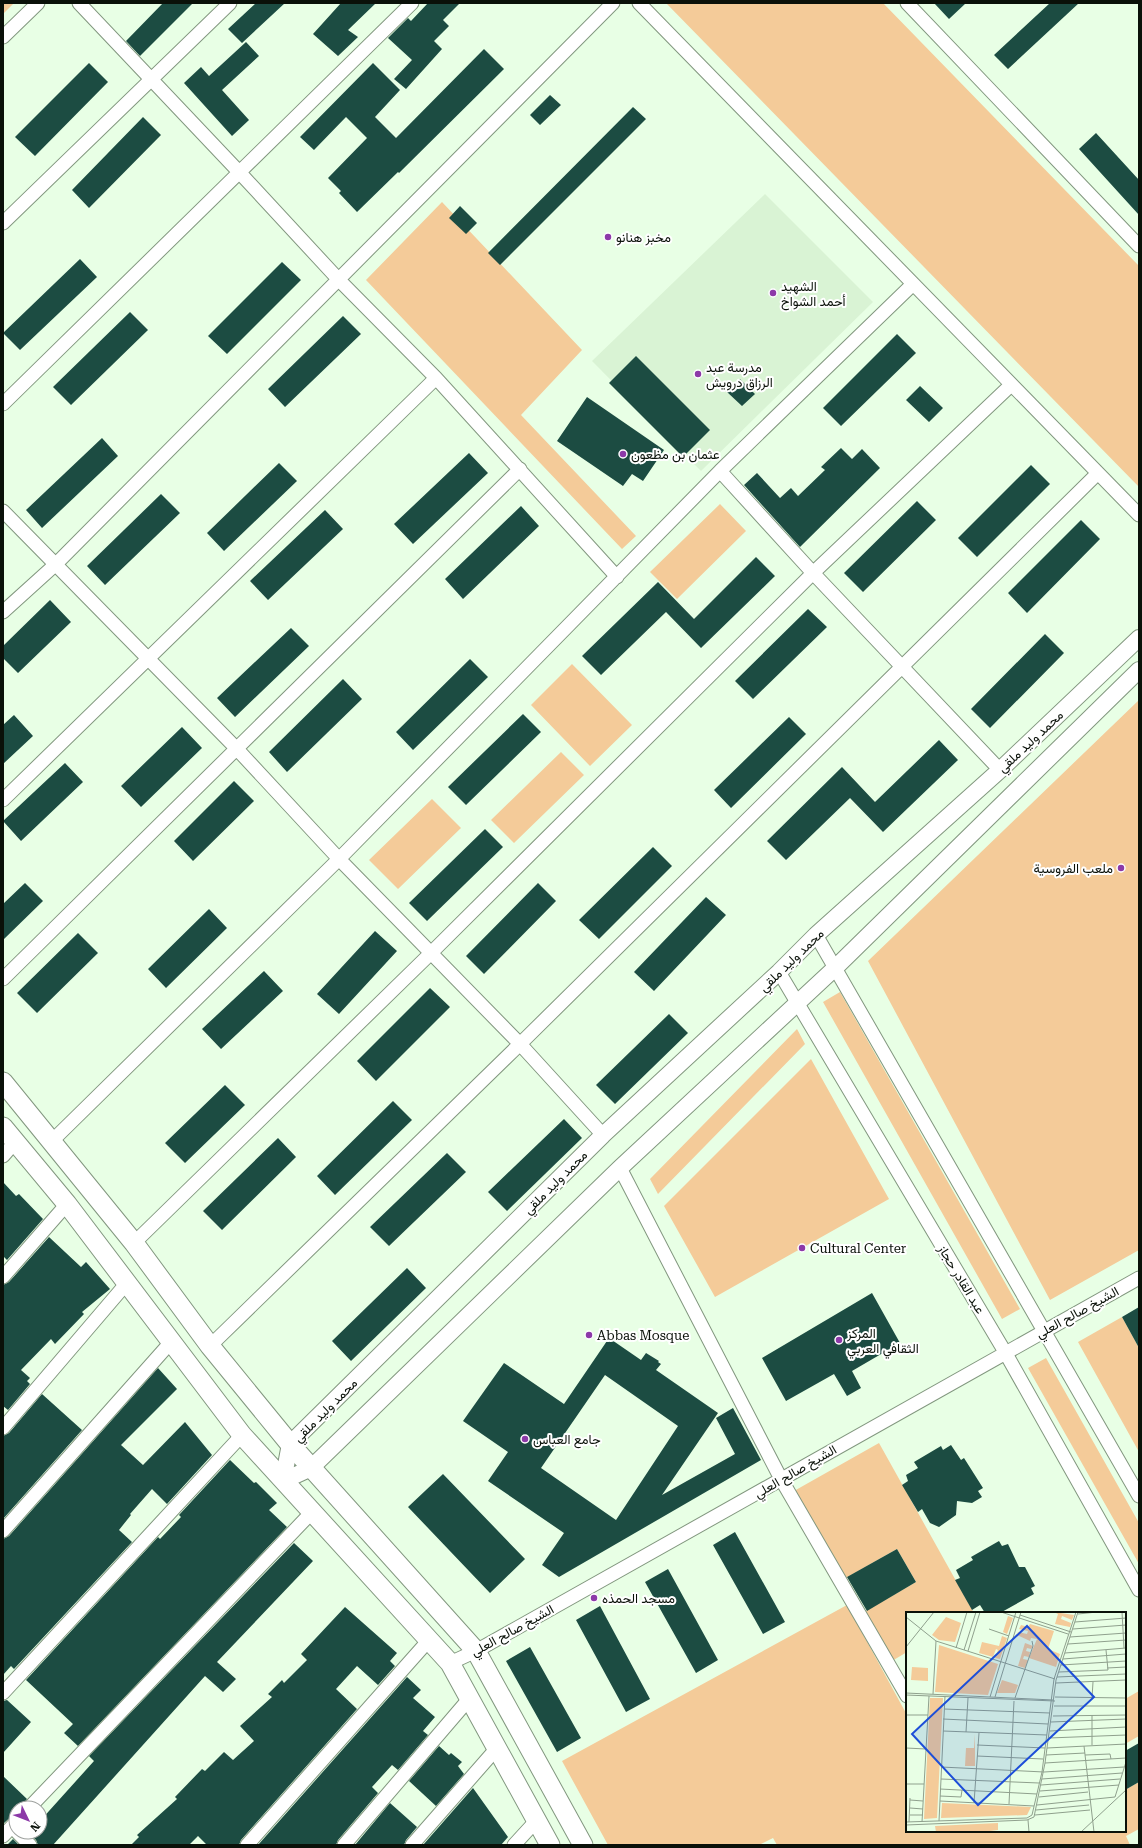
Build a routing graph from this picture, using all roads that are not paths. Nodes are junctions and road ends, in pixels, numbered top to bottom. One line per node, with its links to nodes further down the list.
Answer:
1 (38, 3): 8 (street)
2 (79, 3): 9 (street)
3 (230, 3): 9 (street)
4 (412, 3): 10 (street)
5 (614, 3): 13 (street)
6 (638, 3): 14 (street)
7 (907, 3): 12 (street)
8 (3, 37)
9 (150, 79): 10 (street); 11 (street)
10 (240, 173): 13 (street); 17 (street)
11 (3, 223)
12 (1139, 246)
13 (339, 280): 15 (street); 23 (street)
14 (913, 284): 16 (street); 19 (street)
15 (436, 378): 18 (street); 28 (street)
16 (1011, 385): 20 (street); 24 (street)
17 (3, 404)
18 (520, 470): 25 (street); 31 (street)
19 (720, 471): 24 (street); 25 (street)
20 (1098, 473): 22 (street); 29 (street)
21 (3, 511): 23 (street)
22 (1139, 515)
23 (56, 564): 26 (street); 28 (street)
24 (813, 573): 29 (street); 36 (street)
25 (617, 577): 34 (street)
26 (3, 612)
27 (1139, 638): 32 (street, محمد وليد ملقي)
28 (148, 658): 31 (street); 33 (street)
29 (901, 665): 32 (street); 41 (street)
30 (1139, 670): 37 (street, محمد وليد ملقي)
31 (237, 749): 34 (street); 39 (street)
32 (1000, 770): 35 (street, محمد وليد ملقي)
33 (3, 800)
34 (339, 859): 36 (street); 45 (street)
35 (816, 935): 37 (street); 38 (street, محمد وليد ملقي)
36 (431, 952): 41 (street); 49 (street)
37 (835, 968): 40 (street, محمد وليد ملقي); 53 (street)
38 (779, 972): 40 (street, عبد القادر حجاز); 44 (street, محمد وليد ملقي)
39 (3, 979)
40 (798, 1003): 47 (street, محمد وليد ملقي); 56 (street, عبد القادر حجاز)
41 (520, 1044): 44 (street); 55 (street)
42 (3, 1082): 45 (main road)
43 (3, 1127): 46 (main road)
44 (603, 1135): 59 (street, محمد وليد ملقي)
45 (51, 1142): 49 (main road)
46 (9, 1149): 48 (main road)
47 (620, 1168): 60 (street, محمد وليد ملقي); 61 (street)
48 (66, 1204): 50 (street); 52 (main road)
49 (134, 1243): 55 (main road)
50 (3, 1277)
51 (1139, 1278): 53 (street, الشيخ صالح العلي)
52 (126, 1284): 54 (main road); 57 (street)
53 (1043, 1331): 56 (street, الشيخ صالح العلي); 63 (street)
54 (171, 1342): 58 (main road); 65 (street)
55 (210, 1346): 59 (main road)
56 (1005, 1352): 61 (street, الشيخ صالح العلي); 66 (street, عبد القادر حجاز)
57 (3, 1428)
58 (242, 1435): 62 (main road); 70 (street)
59 (290, 1444): 60 (main road); 62 (street, محمد وليد ملقي)
60 (311, 1468): 62 (street, محمد وليد ملقي); 68 (main road)
61 (781, 1479): 68 (street, الشيخ صالح العلي); 71 (street)
62 (283, 1481): 64 (main road)
63 (1139, 1496)
64 (313, 1512): 67 (main road); 74 (street)
65 (3, 1531)
66 (1139, 1590)
67 (429, 1640): 69 (main road); 76 (street)
68 (476, 1651): 69 (street, الشيخ صالح العلي); 81 (main road)
69 (450, 1664): 72 (main road)
70 (3, 1693)
71 (906, 1694)
72 (470, 1699): 73 (main road); 77 (street)
73 (497, 1748): 75 (main road); 78 (street)
74 (37, 1800)
75 (536, 1821): 79 (street); 80 (main road)
76 (247, 1845)
77 (344, 1845)
78 (412, 1845)
79 (514, 1845)
80 (550, 1845)
81 (583, 1845)

